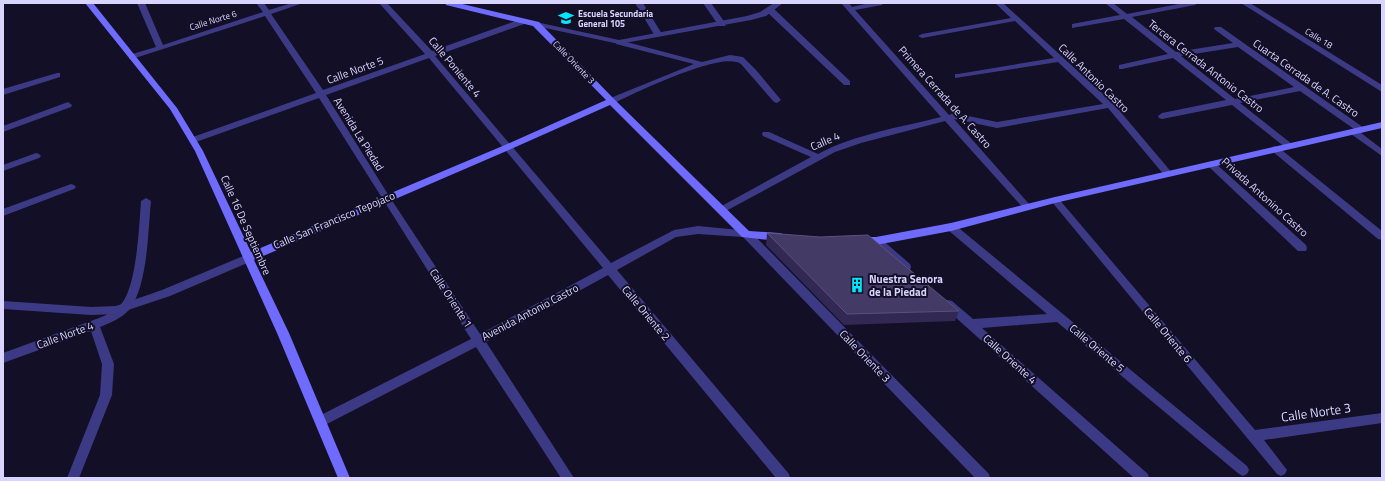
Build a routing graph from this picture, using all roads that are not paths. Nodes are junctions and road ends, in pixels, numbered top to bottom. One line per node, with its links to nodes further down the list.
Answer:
1 (89, 3): 32 (main road, Calle 16 De Septiembre)
2 (141, 3): 29 (street)
3 (260, 3): 17 (street, Avenida La Piedad)
4 (299, 3): 17 (street, Calle Norte 6)
5 (383, 3): 30 (street, Calle Poniente 4)
6 (450, 3): 20 (main road)
7 (639, 3): 25 (street)
8 (707, 3): 22 (street)
9 (779, 3): 16 (street)
10 (879, 3): 15 (street)
11 (998, 3): 19 (street, Calle Antonio Castro)
12 (1109, 3): 18 (street, Tercera Cerrada Antonio Castro)
13 (1195, 3): 18 (street)
14 (1245, 3): 40 (street, Calle 18)
15 (848, 6): 49 (street, Primera Cerrada de A. Castro)
16 (770, 10): 22 (street); 38 (street)
17 (267, 14): 29 (street, Calle Norte 6); 42 (street, Avenida La Piedad)
18 (1125, 16): 23 (street); 31 (street, Tercera Cerrada Antonio Castro)
19 (1016, 19): 26 (street); 33 (street, Calle Antonio Castro)
20 (524, 21): 21 (main road); 30 (street, Calle Norte 5)
21 (536, 24): 27 (street); 44 (main road, Calle Oriente 3)
22 (722, 24): 25 (street)
23 (1075, 26)
24 (1218, 29): 28 (street, Cuarta Cerrada de A. Castro)
25 (658, 34): 27 (street)
26 (922, 36)
27 (619, 42): 34 (street)
28 (1240, 44): 31 (street); 39 (street, Cuarta Cerrada de A. Castro)
29 (160, 47): 32 (street, Calle Norte 6)
30 (430, 54): 42 (street, Calle Norte 5); 56 (street, Calle Poniente 4)
31 (1175, 55): 35 (street); 45 (street, Tercera Cerrada Antonio Castro)
32 (132, 57): 54 (main road, Calle 16 De Septiembre)
33 (1060, 59): 37 (street); 47 (street, Calle Antonio Castro)
34 (702, 64): 43 (street); 44 (street)
35 (1122, 66)
36 (57, 75): 41 (street)
37 (958, 76)
38 (847, 83)
39 (1301, 88): 45 (street); 52 (street, Cuarta Cerrada de A. Castro)
40 (1382, 89)
41 (3, 92)
42 (322, 94): 54 (street, Calle Norte 5); 65 (street, Avenida La Piedad)
43 (777, 100)
44 (611, 101): 56 (main road, Calle San Francisco Tepojaco); 69 (main road, Calle Oriente 3)
45 (1234, 102): 48 (street); 55 (street, Tercera Cerrada Antonio Castro)
46 (68, 105): 51 (street)
47 (1110, 105): 49 (street, Calle 4); 63 (street, Calle Antonio Castro)
48 (1162, 116)
49 (948, 118): 60 (street, Calle 4); 68 (street, Primera Cerrada de A. Castro)
50 (1382, 125): 52 (main road)
51 (3, 129)
52 (1357, 131): 55 (main road); 58 (street, Cuarta Cerrada de A. Castro)
53 (766, 134): 60 (street)
54 (193, 140): 78 (main road, Calle 16 De Septiembre)
55 (1289, 146): 57 (main road)
56 (508, 147): 65 (main road, Calle San Francisco Tepojaco); 79 (street, Calle Oriente 2)
57 (1275, 149): 61 (main road); 73 (street)
58 (1382, 153)
59 (36, 156): 62 (street)
60 (818, 157): 69 (street, Calle 4)
61 (1211, 164): 63 (main road); 77 (street, Privada Antonino Castro)
62 (3, 168)
63 (1168, 174): 66 (main road)
64 (71, 187): 70 (street)
65 (386, 198): 78 (main road, Calle San Francisco Tepojaco); 87 (street, Calle Oriente 1)
66 (1055, 200): 68 (main road); 91 (street, Calle Oriente 6)
67 (146, 201): 83 (street)
68 (1027, 207): 71 (main road)
69 (721, 210): 72 (main road, Calle Oriente 3)
70 (3, 213)
71 (951, 227): 76 (main road); 84 (street, Calle Oriente 5)
72 (746, 234): 74 (main road); 79 (street, Avenida Antonio Castro); 98 (street, Calle Oriente 3)
73 (1382, 236)
74 (785, 237)
75 (854, 240): 76 (main road)
76 (876, 240): 80 (street)
77 (1302, 248)
78 (248, 258): 83 (street, Calle San Francisco Tepojaco); 90 (main road, Calle 16 De Septiembre)
79 (609, 269): 87 (street, Avenida Antonio Castro); 97 (street, Calle Oriente 2)
80 (912, 272)
81 (941, 298): 85 (street, Calle Oriente 4)
82 (3, 305): 83 (street, Calle San Francisco Tepojaco)
83 (125, 307): 86 (street, Calle Norte 4)
84 (1060, 317): 85 (street); 92 (street, Calle Oriente 5)
85 (971, 324): 99 (street, Calle Oriente 4)
86 (94, 326): 88 (street, Calle Norte 4); 94 (street)
87 (479, 340): 90 (street, Avenida Antonio Castro); 96 (street, Calle Oriente 1)
88 (3, 358)
89 (1382, 418): 91 (street, Calle Norte 3)
90 (321, 421): 95 (main road, Calle 16 De Septiembre)
91 (1253, 436): 93 (street, Calle Oriente 6)
92 (1243, 470)
93 (1281, 470)
94 (73, 478)
95 (344, 478)
96 (568, 478)
97 (784, 478)
98 (984, 478)
99 (1143, 478)

